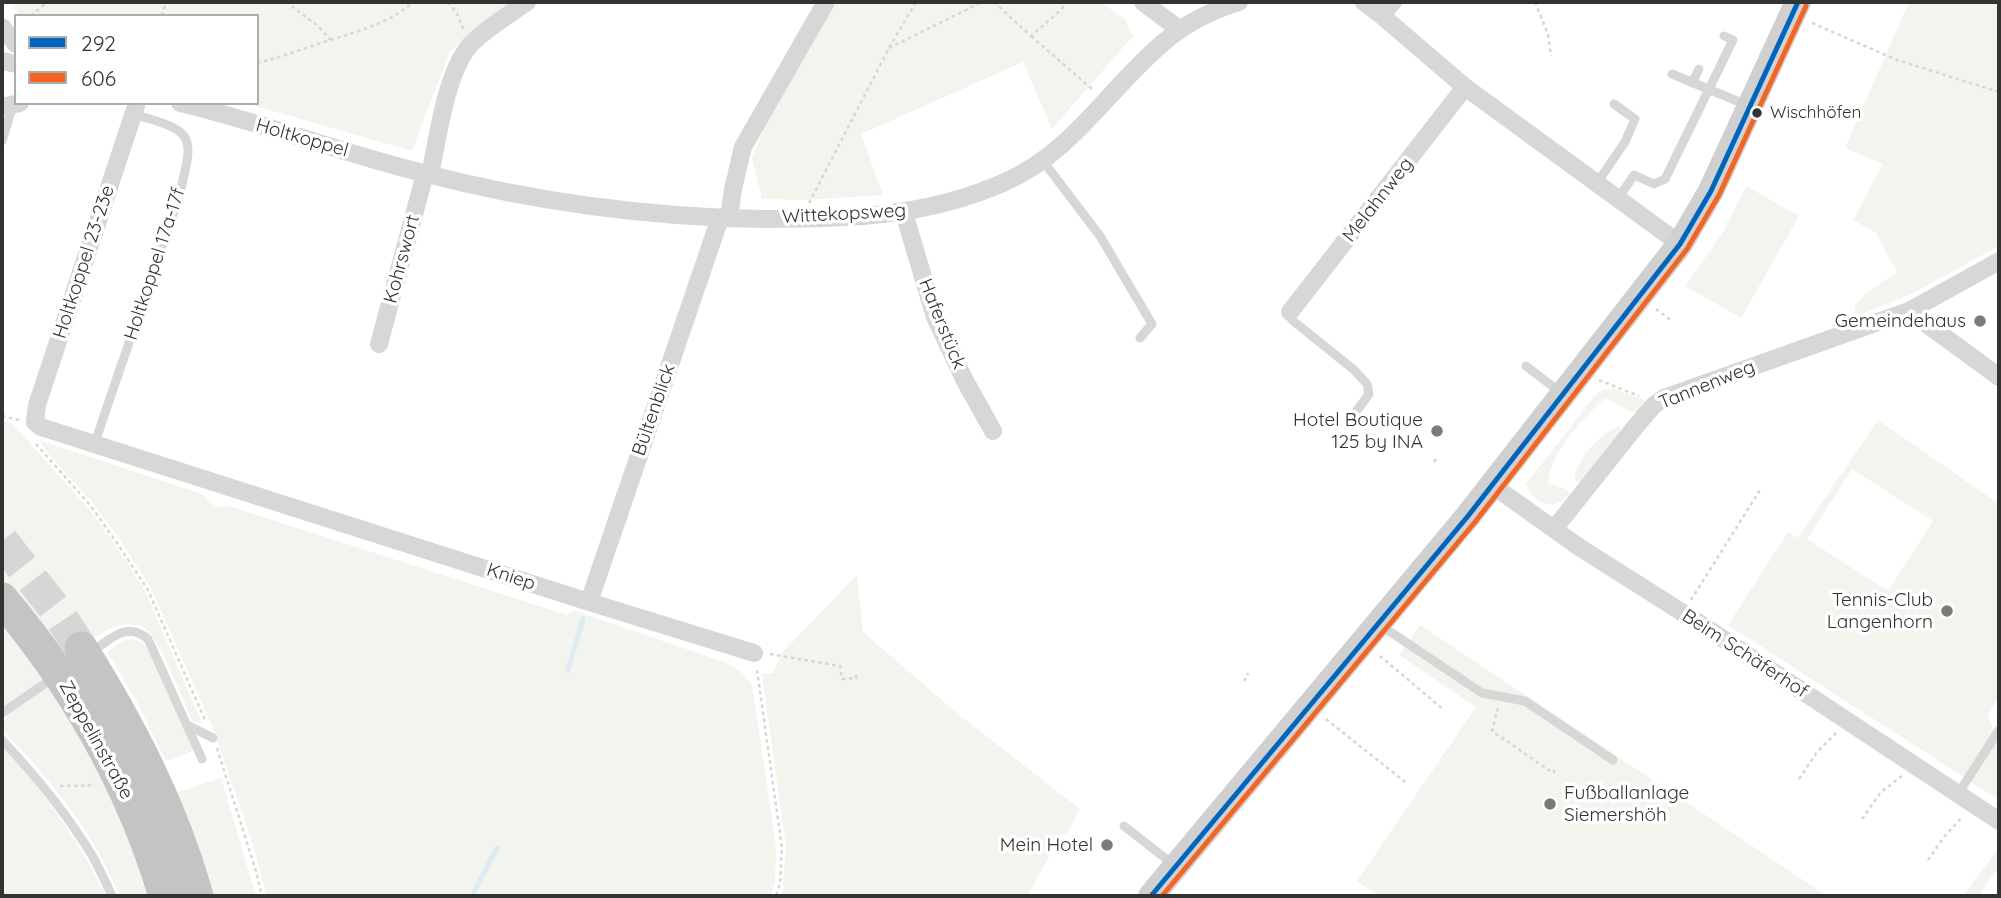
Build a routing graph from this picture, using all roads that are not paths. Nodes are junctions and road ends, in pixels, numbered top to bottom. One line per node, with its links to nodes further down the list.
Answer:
1 (527, 2): 24 (street, Kohrswort)
2 (826, 2): 28 (street, Bültenblick)
3 (1143, 2): 9 (street)
4 (1239, 2): 9 (street, Wittekopsweg)
5 (1364, 2): 6 (street)
6 (1387, 8): 15 (street)
7 (1795, 8): 20 (main road)
8 (2, 27): 11 (street)
9 (1180, 30): 23 (street, Wittekopsweg)
10 (1724, 36): 16 (lane)
11 (14, 42)
12 (1699, 69): 14 (lane)
13 (1672, 75): 14 (lane)
14 (1692, 83): 16 (lane)
15 (1465, 87): 25 (street); 32 (street, Melahnweg)
16 (1708, 91): 20 (lane); 26 (lane)
17 (1614, 104): 25 (lane)
18 (12, 105): 22 (lane)
19 (187, 105): 24 (street, Holtkoppel)
20 (1750, 107): 29 (main road)
21 (135, 109): 39 (street, Holtkoppel 23-23e); 41 (lane, Holtkoppel 17a-17f)
22 (2, 141)
23 (1043, 161): 27 (street, Wittekopsweg); 33 (lane)
24 (428, 174): 28 (street, Wittekopsweg); 34 (street, Kohrswort)
25 (1597, 184): 26 (street)
26 (1618, 199): 29 (street)
27 (904, 213): 28 (street, Wittekopsweg); 40 (street, Haferstück)
28 (724, 218): 45 (street, Bültenblick)
29 (1680, 244): 37 (main road)
30 (1999, 261): 31 (street, Tannenweg)
31 (1909, 311): 36 (street); 43 (street, Tannenweg)
32 (1290, 312): 38 (lane)
33 (1140, 338)
34 (379, 344)
35 (1526, 366): 37 (lane)
36 (1999, 377)
37 (1564, 395): 42 (main road)
38 (1353, 416)
39 (35, 422): 41 (street, Kniep)
40 (993, 431)
41 (94, 445): 45 (street, Kniep)
42 (1492, 485): 43 (street, Beim Schäferhof); 46 (main road)
43 (1554, 529): 56 (street, Beim Schäferhof)
44 (2, 598): 61 (highway, Zeppelinstraße)
45 (589, 602): 48 (street, Kniep)
46 (1371, 633): 55 (lane); 59 (main road)
47 (81, 648): 62 (highway, Zeppelinstraße)
48 (761, 653)
49 (3, 712): 50 (lane)
50 (187, 725): 52 (lane); 54 (lane)
51 (1999, 730): 56 (lane)
52 (213, 738)
53 (2, 740): 60 (lane)
54 (202, 759)
55 (1612, 760)
56 (1958, 794): 57 (street, Beim Schäferhof)
57 (1999, 821)
58 (1124, 826): 59 (lane)
59 (1175, 866): 63 (main road)
60 (112, 896)
61 (165, 896)
62 (197, 896)
63 (1151, 896)

